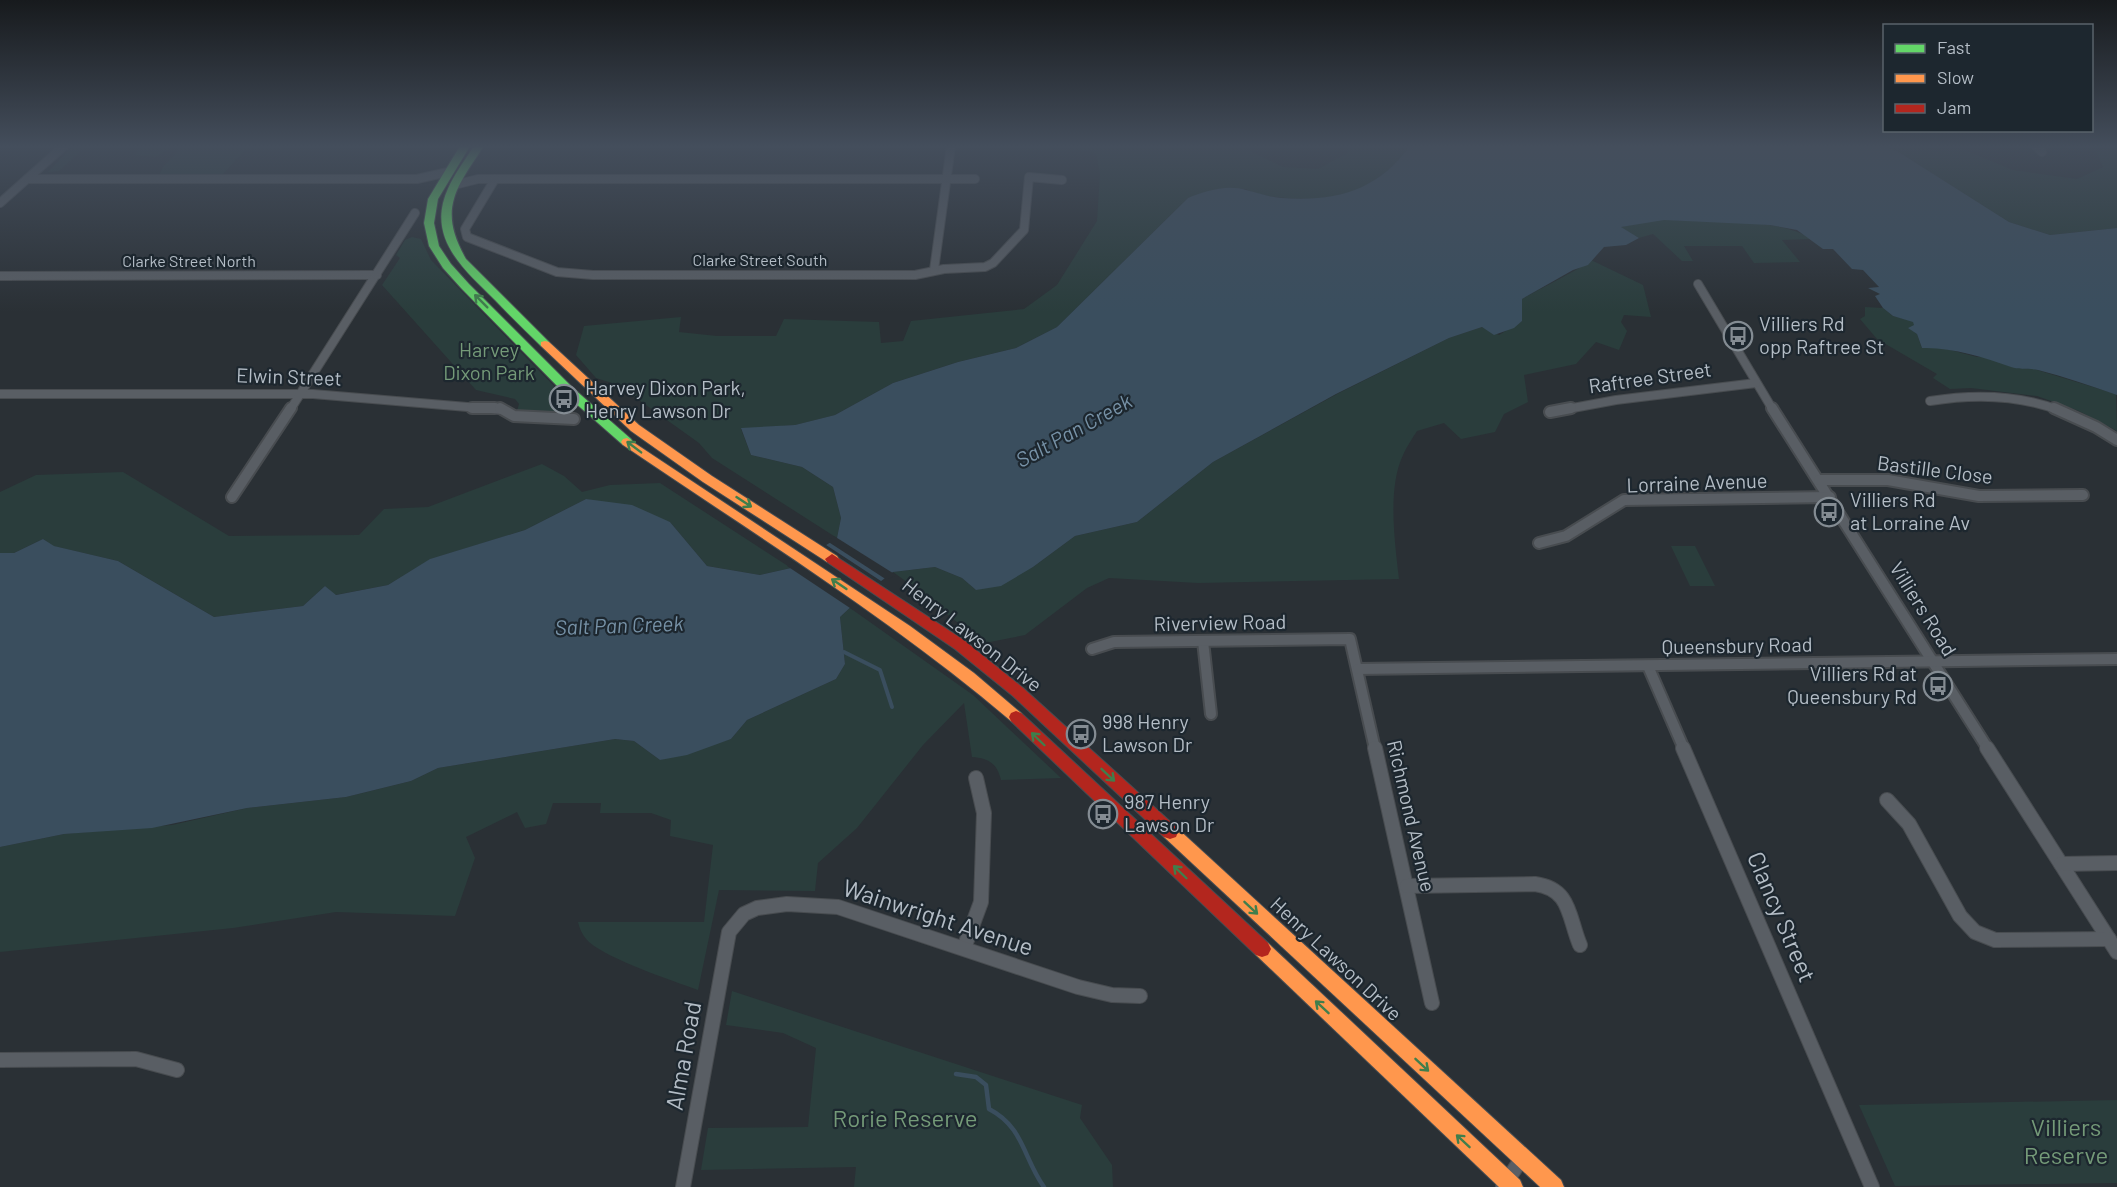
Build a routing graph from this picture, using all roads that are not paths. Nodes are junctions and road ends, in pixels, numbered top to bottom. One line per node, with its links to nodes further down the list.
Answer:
1 (432, 201): 46 (main road, Henry Lawson Drive, one-way to 1)
2 (447, 201): 45 (main road, Henry Lawson Drive, one-way to 45)
3 (481, 201): 7 (street, Clarke Street South)
4 (943, 201): 7 (street)
5 (1027, 201): 7 (street, Clarke Street South)
6 (415, 213): 8 (street)
7 (934, 270)
8 (377, 275): 9 (street, Clarke Street North); 12 (street)
9 (0, 276)
10 (1698, 284): 11 (street, Villiers Road)
11 (1756, 383): 15 (street, Raftree Street); 18 (street, Villiers Road)
12 (301, 393): 13 (street, Elwin Street); 16 (street, Elwin Street); 20 (street)
13 (0, 394)
14 (1930, 401): 17 (street)
15 (1550, 412)
16 (574, 419)
17 (2117, 440)
18 (1819, 480): 19 (street, Bastille Close); 21 (street, Villiers Road)
19 (2083, 495)
20 (232, 497)
21 (1830, 497): 22 (street, Lorraine Avenue); 27 (street, Villiers Road)
22 (1539, 543)
23 (1350, 639): 24 (street, Riverview Road); 29 (street, Richmond Avenue)
24 (1203, 641): 25 (street, Riverview Road); 30 (street)
25 (1092, 649)
26 (2117, 659): 27 (street, Queensbury Road)
27 (1933, 661): 28 (street, Queensbury Road); 34 (street, Villiers Road)
28 (1648, 666): 29 (street, Queensbury Road); 49 (street, Clancy Street)
29 (1358, 669): 35 (street, Richmond Avenue)
30 (1211, 714)
31 (976, 778): 39 (street)
32 (1887, 800): 37 (street)
33 (2117, 863): 34 (street)
34 (2061, 864): 37 (street, Villiers Road)
35 (1407, 886): 38 (street); 42 (street, Richmond Avenue)
36 (729, 932): 39 (street, Wainwright Avenue); 47 (street, Alma Road)
37 (2109, 939): 40 (street, Villiers Road)
38 (1580, 945)
39 (964, 948): 41 (street, Wainwright Avenue)
40 (2117, 952)
41 (1140, 996)
42 (1432, 1003)
43 (0, 1060): 44 (street)
44 (177, 1070)
45 (1522, 1158): 46 (street); 48 (main road, Henry Lawson Drive)
46 (1507, 1185)
47 (683, 1187)
48 (1554, 1187)
49 (1872, 1187)

